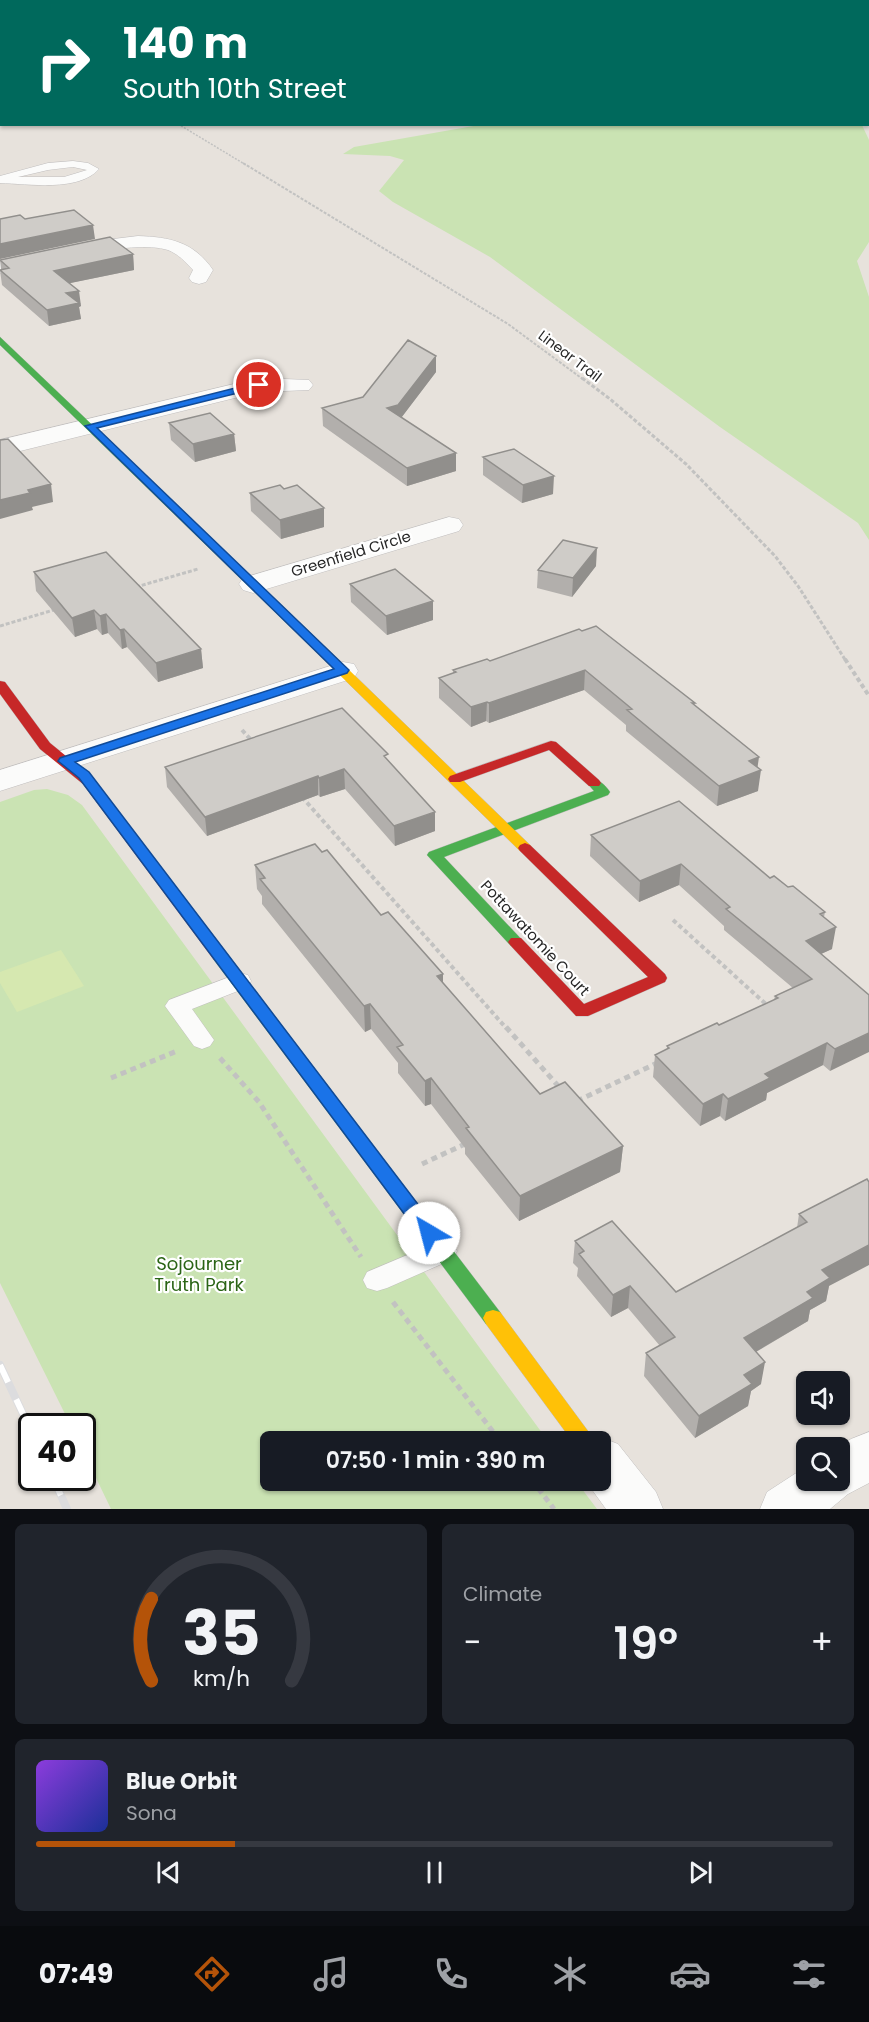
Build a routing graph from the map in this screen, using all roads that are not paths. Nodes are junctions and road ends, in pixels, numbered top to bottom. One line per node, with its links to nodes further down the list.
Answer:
1 (0, 179): 1 (lane)
2 (0, 267): 3 (street)
3 (199, 278)
4 (0, 340): 6 (street, Pottawatomie Court)
5 (301, 385): 6 (street)
6 (90, 426): 7 (street); 9 (street, Pottawatomie Court)
7 (0, 448)
8 (449, 525): 9 (street, Greenfield Circle)
9 (253, 584): 10 (street, Pottawatomie Court)
10 (343, 670): 12 (street); 13 (street, Pottawatomie Court)
11 (0, 686): 12 (street)
12 (65, 761): 14 (street); 16 (street)
13 (455, 779): 15 (street, Pottawatomie Court); 15 (street, Pottawatomie Court)
14 (0, 781)
15 (505, 828): 15 (street, Pottawatomie Court)
16 (240, 981): 17 (lane); 18 (street)
17 (202, 1040)
18 (443, 1251): 19 (lane); 20 (street)
19 (377, 1280)
20 (578, 1431)
21 (869, 1455): 22 (street)
22 (850, 1467)
23 (611, 1475): 25 (street)
24 (813, 1491): 26 (street)
25 (637, 1509)
26 (786, 1509)

